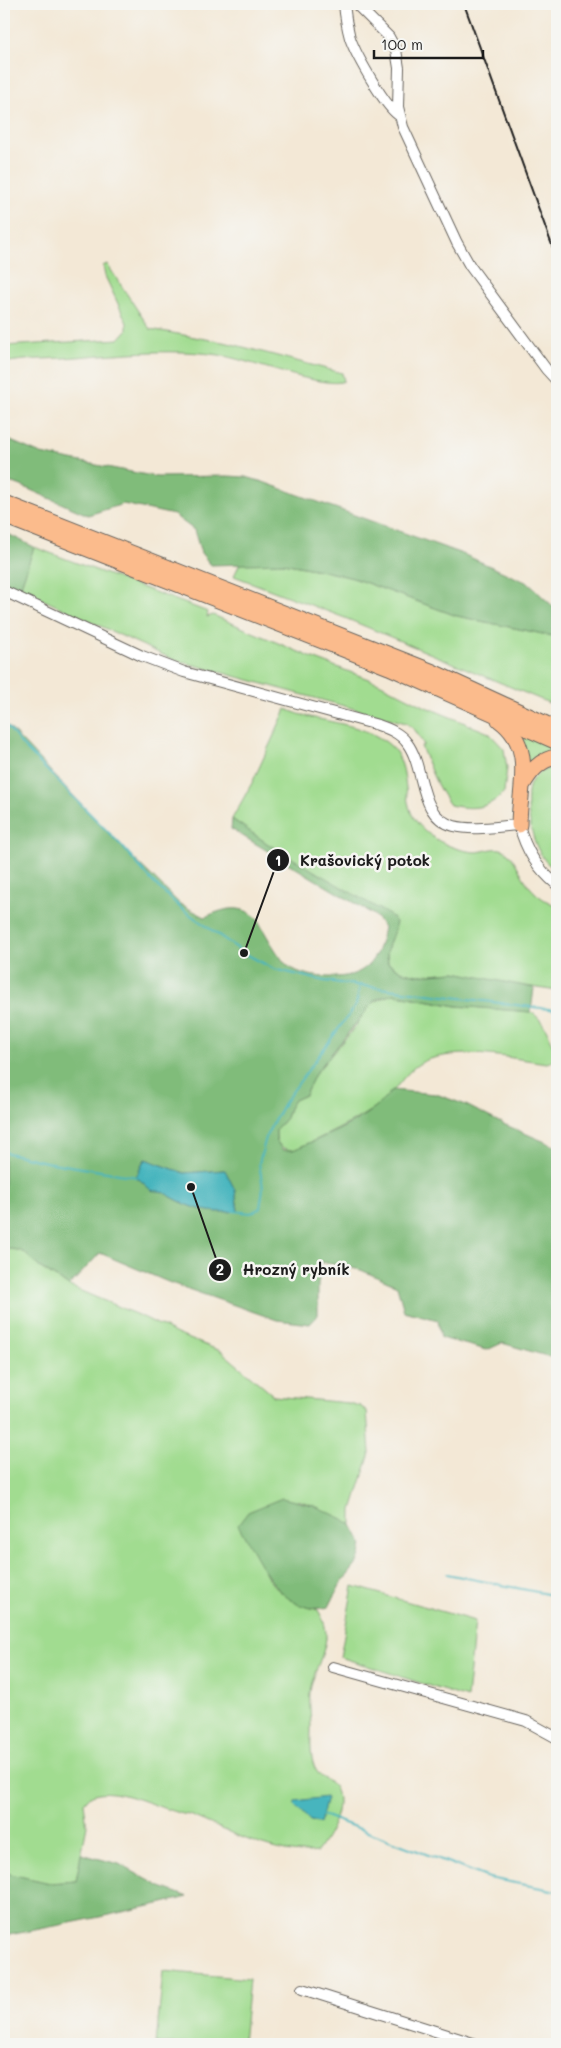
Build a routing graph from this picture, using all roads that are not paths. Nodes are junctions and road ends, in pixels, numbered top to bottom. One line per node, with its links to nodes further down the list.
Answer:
1 (344, 4): 3 (street)
2 (356, 4): 3 (street)
3 (400, 116): 4 (street)
4 (557, 381)
5 (4, 503): 8 (highway)
6 (4, 516): 8 (highway)
7 (4, 591): 14 (street)
8 (486, 703): 9 (highway); 10 (highway); 11 (highway); 13 (highway)
9 (557, 717)
10 (557, 729)
11 (557, 742)
12 (557, 757): 13 (highway)
13 (522, 786): 14 (highway)
14 (519, 825): 15 (street)
15 (557, 885)
16 (333, 1667): 17 (street)
17 (557, 1738)
18 (302, 1989): 19 (street)
19 (476, 2044)

